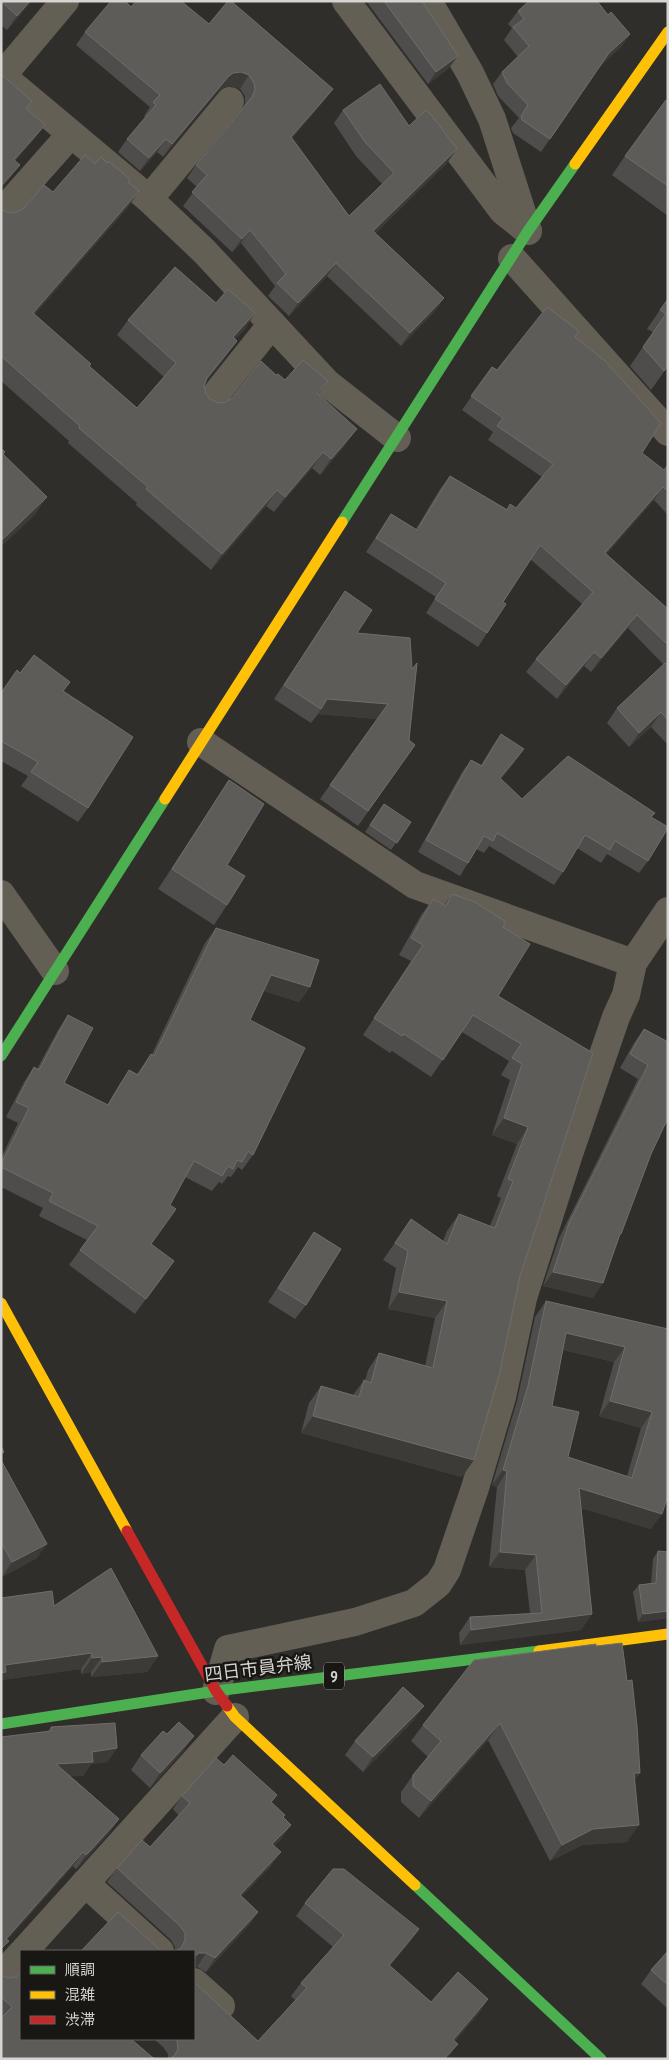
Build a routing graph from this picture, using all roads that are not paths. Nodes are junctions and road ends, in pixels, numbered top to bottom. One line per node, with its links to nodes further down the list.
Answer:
1 (65, 1): 5 (street)
2 (346, 1): 10 (street)
3 (428, 1): 10 (street)
4 (668, 32): 10 (street)
5 (2, 76): 7 (street)
6 (230, 101): 8 (street)
7 (71, 134): 8 (street); 9 (street)
8 (149, 199): 12 (street)
9 (1, 213)
10 (528, 231): 11 (street)
11 (512, 258): 14 (street); 15 (street)
12 (272, 324): 13 (street); 15 (street)
13 (209, 403)
14 (668, 432)
15 (397, 438): 16 (street)
16 (201, 742): 19 (street); 20 (street)
17 (1, 894): 20 (street)
18 (667, 914): 19 (street)
19 (632, 964): 24 (street)
20 (55, 971): 21 (street)
21 (1, 1056)
22 (1, 1303): 24 (street)
23 (668, 1634): 24 (street, 四日市員弁線 / 9)
24 (216, 1691): 25 (street); 26 (street, 四日市員弁線 / 9)
25 (235, 1718): 27 (street); 34 (street)
26 (1, 1724)
27 (85, 1883): 28 (street); 29 (street)
28 (26, 1950)
29 (159, 1950)
30 (20, 1956): 31 (street)
31 (1, 1976)
32 (195, 1983): 33 (street)
33 (221, 2006)
34 (601, 2059)

